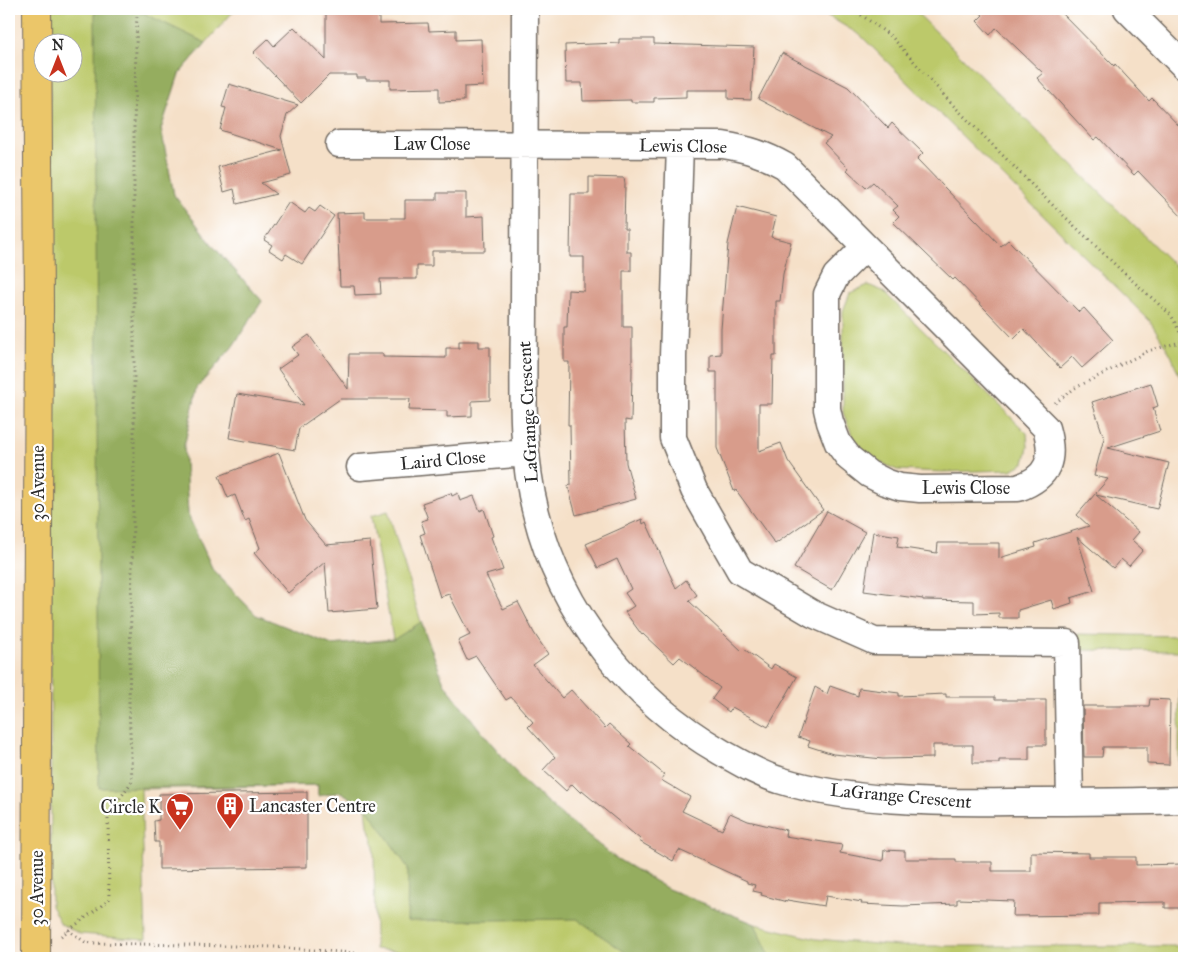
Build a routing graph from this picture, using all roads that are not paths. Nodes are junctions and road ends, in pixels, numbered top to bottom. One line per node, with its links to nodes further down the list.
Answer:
1 (37, 9): 13 (main road, 30 Avenue)
2 (525, 9): 6 (street, LaGrange Crescent)
3 (1127, 9): 4 (street)
4 (1184, 66)
5 (339, 144): 6 (street, Law Close)
6 (524, 145): 7 (street, Lewis Close); 9 (street, LaGrange Crescent)
7 (680, 145): 8 (street, Lewis Close); 12 (street)
8 (865, 247): 8 (street, Lewis Close)
9 (526, 453): 10 (street, Laird Close); 12 (street, LaGrange Crescent)
10 (360, 467)
11 (1184, 800): 12 (street, LaGrange Crescent)
12 (1070, 802)
13 (36, 958)

